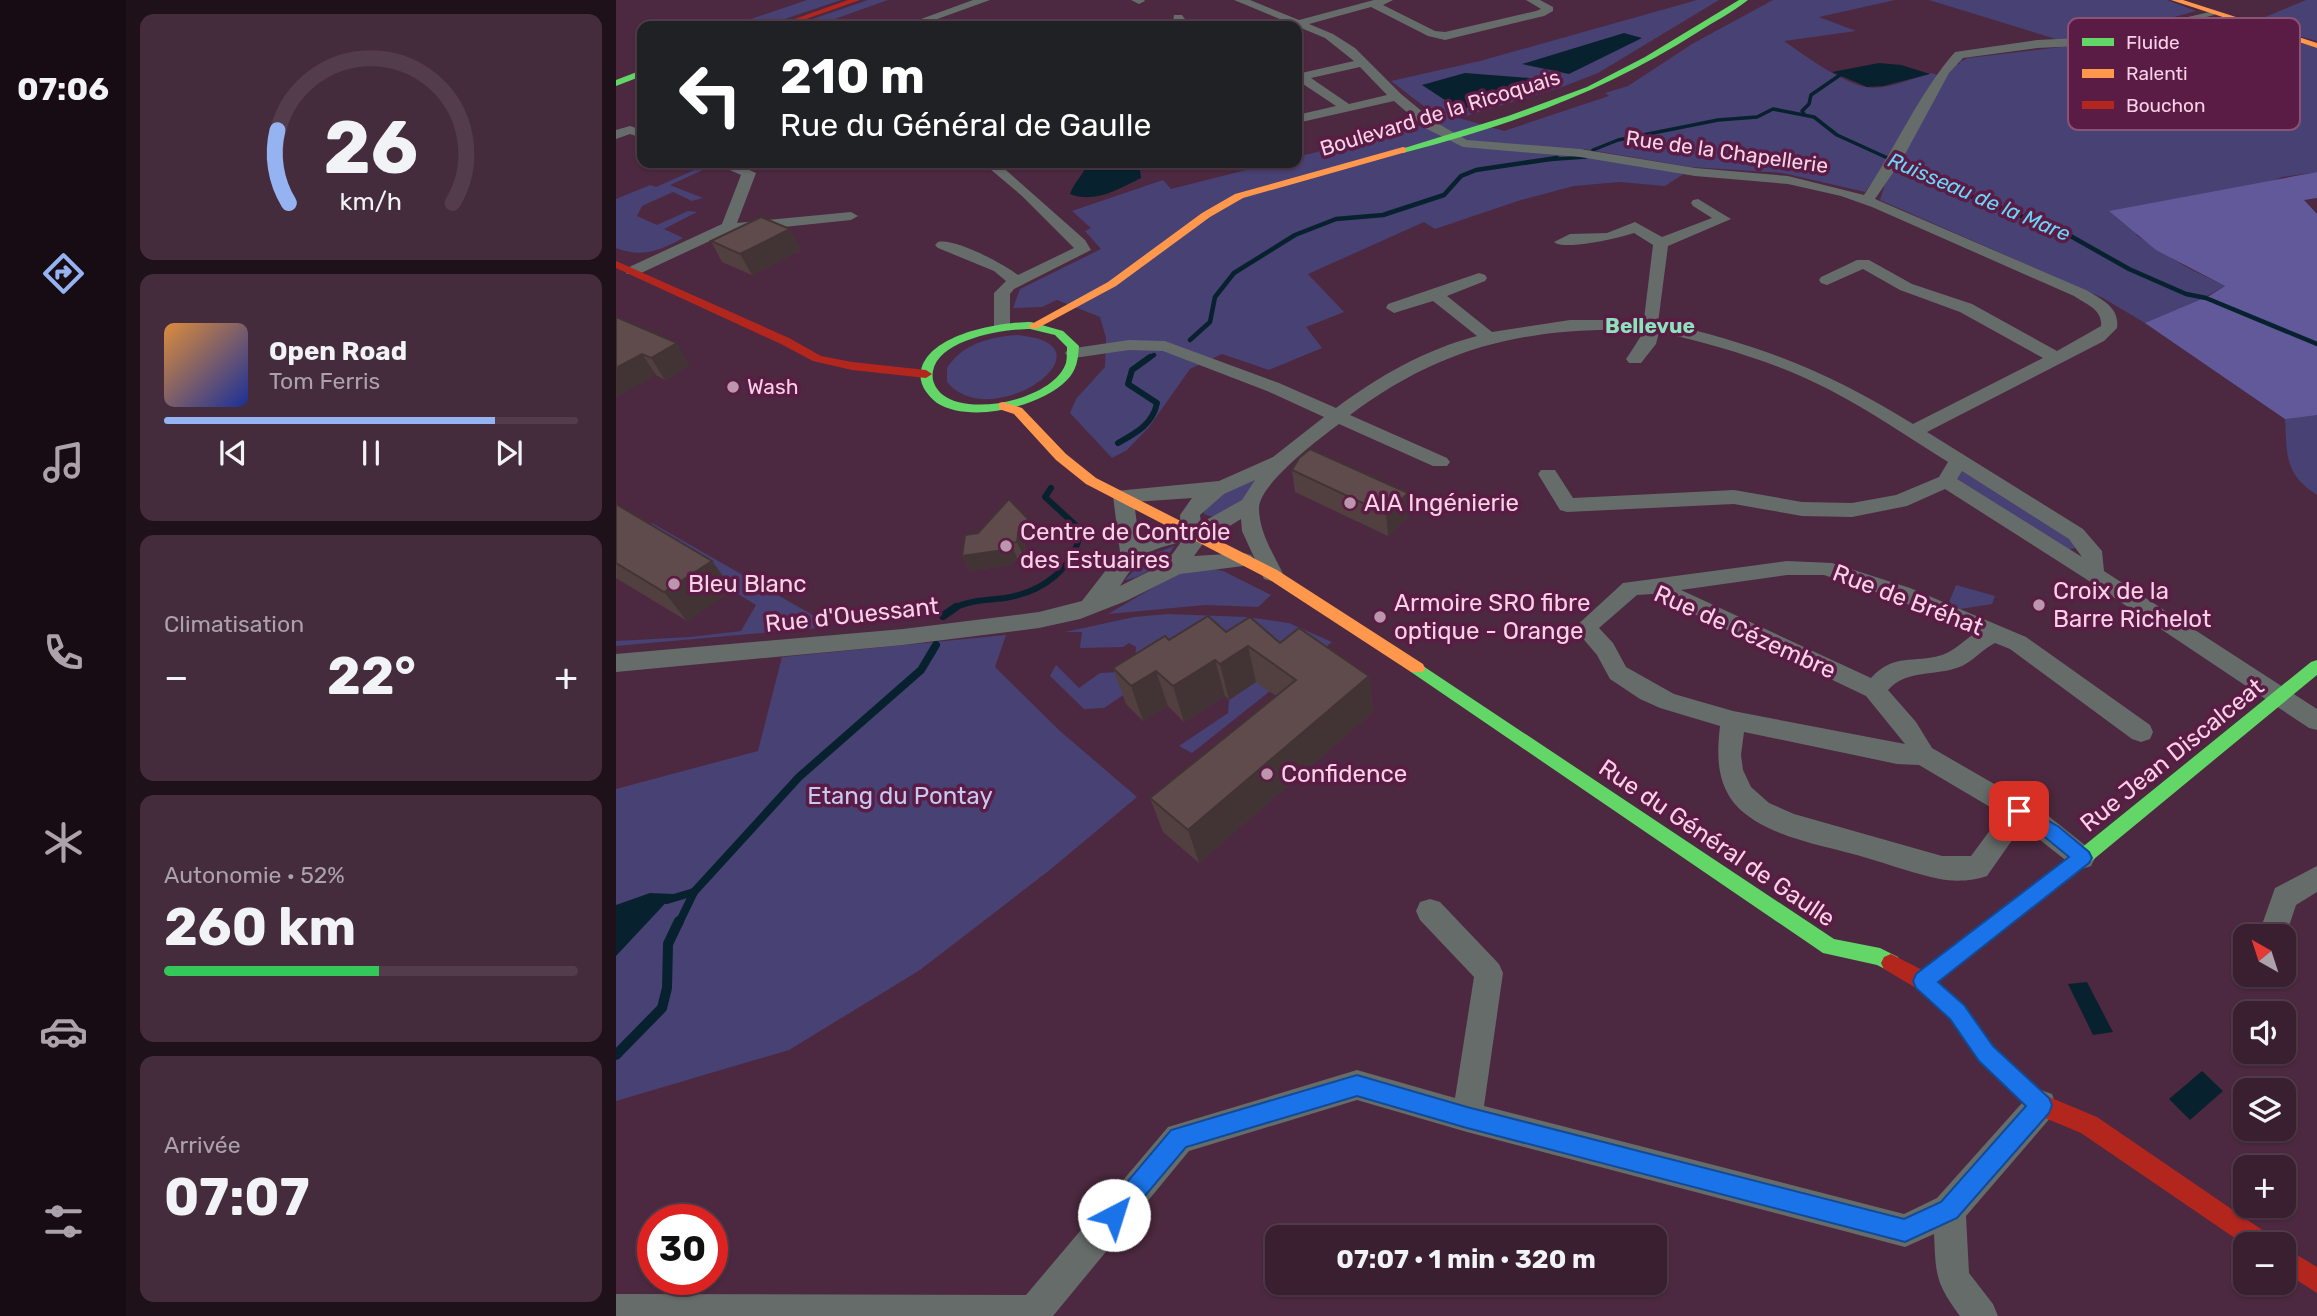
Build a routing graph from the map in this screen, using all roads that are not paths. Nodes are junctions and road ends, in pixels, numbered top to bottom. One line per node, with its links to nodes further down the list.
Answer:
1 (856, 0): 14 (main road)
2 (984, 0): 9 (street)
3 (1240, 0): 18 (street, Rue de la Chapellerie)
4 (1387, 0): 8 (street)
5 (1532, 0): 8 (street)
6 (1744, 0): 34 (main road, Boulevard de la Ricoquais)
7 (2175, 0): 10 (main road)
8 (1373, 4): 19 (street)
9 (961, 10): 11 (street); 17 (street)
10 (2210, 13): 12 (street); 13 (main road)
11 (930, 17): 15 (street); 16 (street)
12 (2191, 18)
13 (2226, 18)
14 (794, 21)
15 (920, 21)
16 (938, 21)
17 (948, 21)
18 (1283, 21)
19 (1302, 22)
20 (1302, 28): 24 (street, Rue de la Chapellerie)
21 (2300, 41): 23 (main road)
22 (2068, 43): 37 (street)
23 (2317, 46)
24 (1364, 63): 26 (street); 29 (street, Rue de la Chapellerie)
25 (637, 75): 28 (main road)
26 (1302, 77)
27 (1302, 78): 30 (street)
28 (616, 82)
29 (1396, 97): 30 (street); 34 (street, Rue de la Chapellerie)
30 (1347, 108): 31 (street)
31 (1302, 118)
32 (637, 132): 33 (street)
33 (616, 135)
34 (1448, 136): 37 (street, Rue de la Chapellerie); 49 (main road, Boulevard de la Ricoquais)
35 (735, 168): 40 (street)
36 (996, 168): 48 (street)
37 (1867, 200): 62 (street, Rue de la Chapellerie)
38 (1698, 203): 42 (street)
39 (851, 216): 40 (street)
40 (733, 228): 45 (street)
41 (1562, 242): 42 (street)
42 (1661, 243): 54 (street)
43 (943, 245): 48 (street)
44 (616, 264): 45 (main road)
45 (638, 274): 57 (main road)
46 (1479, 278): 50 (street)
47 (1827, 280): 62 (street)
48 (1017, 282): 52 (street)
49 (1112, 284): 53 (main road, Boulevard de la Ricoquais); 55 (main road, Boulevard de la Ricoquais)
50 (1435, 295): 51 (street); 56 (street)
51 (1394, 308)
52 (1002, 326): 53 (main road); 58 (main road)
53 (1034, 326): 55 (main road)
54 (1651, 326): 56 (street); 63 (street); 67 (street)
55 (1063, 335): 61 (main road)
56 (1488, 337): 66 (street)
57 (785, 341): 59 (main road); 64 (main road)
58 (947, 346): 60 (main road); 64 (main road)
59 (872, 352)
60 (918, 353)
61 (1074, 353): 65 (main road); 66 (street)
62 (2056, 358): 67 (street, Rue de la Chapellerie)
63 (1635, 359)
64 (926, 374): 65 (main road)
65 (1003, 407): 75 (main road, Rue du Général de Gaulle)
66 (1337, 415): 70 (street); 71 (street)
67 (1913, 432): 69 (street)
68 (1073, 446): 75 (main road, Rue du Général de Gaulle)
69 (1958, 461): 73 (street); 82 (street)
70 (1440, 463)
71 (1276, 464): 74 (street); 76 (street)
72 (1548, 474): 73 (street)
73 (1946, 481): 82 (street)
74 (1227, 484): 75 (street); 77 (street)
75 (1123, 496): 77 (main road, Rue du Général de Gaulle); 78 (street)
76 (1249, 505): 77 (street); 81 (street)
77 (1193, 531): 78 (street); 79 (main road, Rue du Général de Gaulle); 80 (street, Rue d'Ouessant)
78 (1131, 554): 84 (street)
79 (1244, 560): 80 (street, Rue d'Ouessant); 81 (main road, Rue du Général de Gaulle)
80 (1173, 568): 84 (street, Rue d'Ouessant)
81 (1272, 574): 99 (main road, Rue du Général de Gaulle)
82 (2094, 574): 89 (street)
83 (1654, 586): 85 (street, Rue de Bréhat); 88 (street, Rue de Cézembre); 90 (street, Rue de Cézembre)
84 (1090, 605): 86 (street, Rue d'Ouessant)
85 (1995, 634): 88 (street, Rue de Bréhat); 92 (street, Rue de Bréhat)
86 (616, 663)
87 (2317, 666): 89 (main road, Rue Jean Discalceat)
88 (1874, 690): 93 (street, Rue de Cézembre)
89 (2279, 696): 91 (street); 95 (main road, Rue Jean Discalceat)
90 (1733, 720): 93 (street, Rue de Cézembre); 94 (street)
91 (2317, 721)
92 (2141, 732)
93 (1923, 755): 94 (street, Rue de Cézembre)
94 (2019, 811): 95 (street, Rue de Cézembre)
95 (2082, 858): 99 (main road, Rue Jean Discalceat)
96 (2317, 878): 98 (street)
97 (1430, 911): 101 (street)
98 (2276, 924)
99 (1923, 981): 100 (main road, Rue du Général de Gaulle)
100 (2041, 1105): 102 (street); 103 (main road, Rue du Général de Gaulle)
101 (1467, 1117): 102 (street); 107 (street)
102 (1949, 1210): 108 (street)
103 (2245, 1232)
104 (2296, 1266): 105 (main road)
105 (2317, 1281)
106 (616, 1311): 107 (street)
107 (1033, 1314)
108 (1981, 1316)

